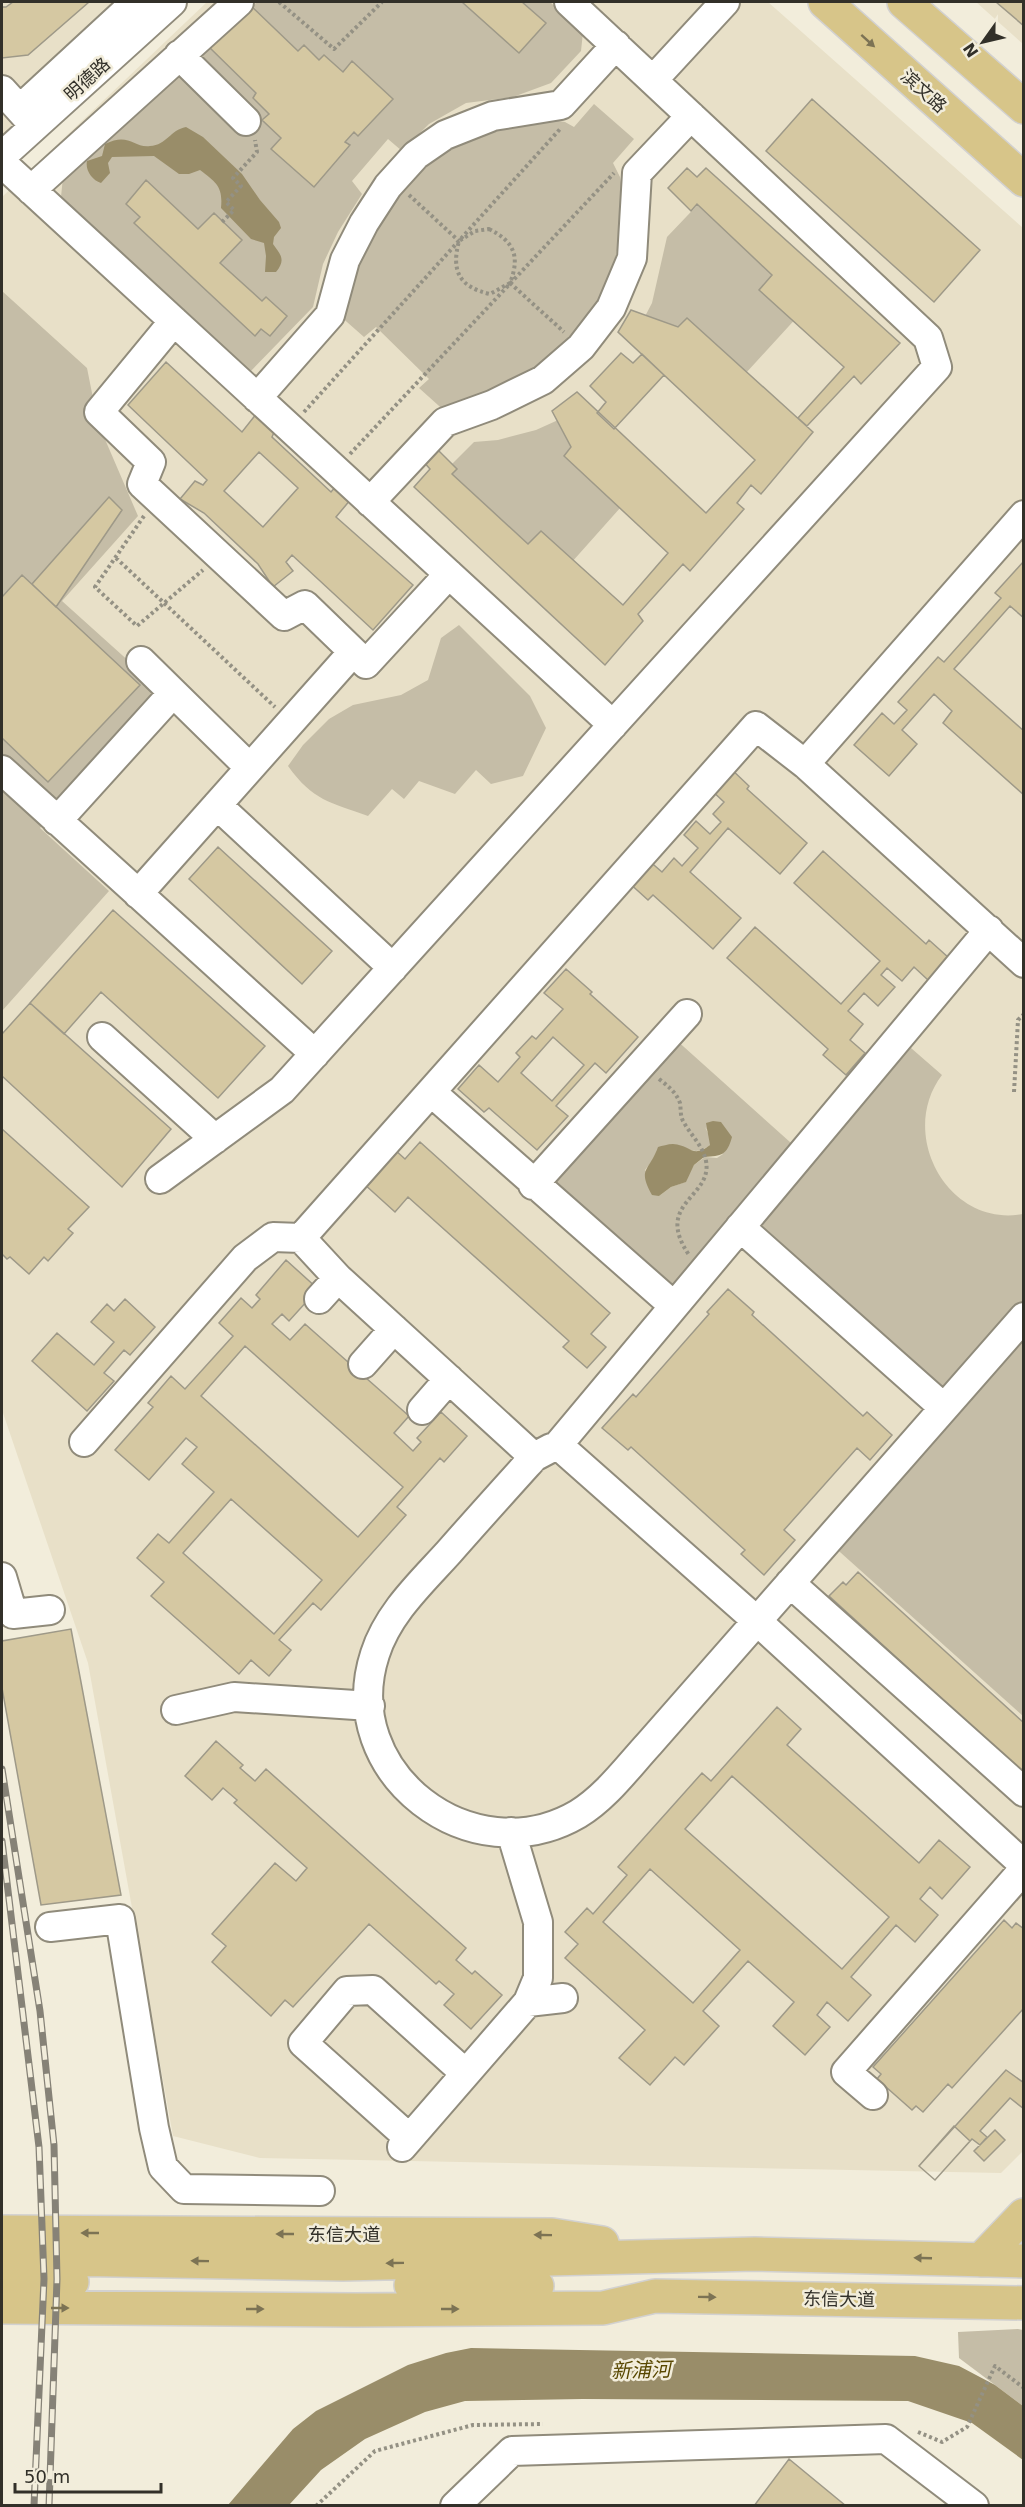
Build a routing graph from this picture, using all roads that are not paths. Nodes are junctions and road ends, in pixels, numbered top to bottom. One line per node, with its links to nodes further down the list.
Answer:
1 (136, 2): 12 (street)
2 (172, 2): 12 (street, 明德路)
3 (238, 2): 9 (street)
4 (569, 2): 8 (street)
5 (725, 2): 10 (street)
6 (825, 2): 17 (main road, 滨文路, one-way to 17)
7 (904, 2): 11 (main road)
8 (615, 45): 10 (street); 20 (street)
9 (179, 55): 14 (street); 18 (street)
10 (652, 80): 13 (street)
11 (1023, 107)
12 (19, 108): 15 (street, 明德路)
13 (691, 116): 21 (street); 27 (street)
14 (246, 121)
15 (2, 156)
16 (2, 163): 18 (street)
17 (1023, 180)
18 (31, 189): 19 (street)
19 (174, 321): 20 (street); 24 (street)
20 (257, 398): 21 (street)
21 (370, 502): 23 (street)
22 (1023, 515): 28 (street)
23 (449, 574): 24 (street); 27 (street)
24 (353, 652): 29 (street)
25 (141, 662): 26 (street)
26 (173, 693): 29 (street); 32 (street)
27 (613, 725): 36 (street)
28 (805, 764): 34 (street); 40 (street)
29 (250, 768): 31 (street)
30 (2, 770): 32 (street)
31 (217, 805): 33 (street); 36 (street)
32 (57, 821): 33 (street)
33 (138, 894): 39 (street)
34 (989, 930): 35 (street); 45 (street)
35 (1023, 963)
36 (393, 968): 39 (street)
37 (687, 1014): 44 (street)
38 (102, 1037): 42 (street)
39 (315, 1054): 42 (street)
40 (435, 1096): 41 (street); 44 (street); 46 (street)
41 (412, 1133)
42 (215, 1139): 43 (street)
43 (160, 1179)
44 (533, 1185): 49 (street)
45 (740, 1227): 49 (street); 54 (street)
46 (301, 1238): 47 (street); 56 (street)
47 (339, 1278): 48 (street); 51 (street)
48 (319, 1299)
49 (674, 1306): 57 (street)
50 (1023, 1317): 54 (street)
51 (394, 1329): 52 (street); 53 (street)
52 (363, 1364)
53 (449, 1379): 55 (street); 57 (street)
54 (944, 1408): 59 (street)
55 (422, 1410)
56 (84, 1442)
57 (546, 1451): 61 (street); 62 (street)
58 (2, 1578): 60 (street)
59 (790, 1583): 61 (street); 64 (street)
60 (50, 1610)
61 (757, 1621): 65 (street); 66 (street)
62 (370, 1707): 63 (street); 65 (street)
63 (176, 1710)
64 (1023, 1792)
65 (511, 1832): 69 (street)
66 (1023, 1867): 71 (street)
67 (51, 1927): 72 (street)
68 (563, 1998): 69 (street)
69 (528, 2002): 70 (street)
70 (465, 2073): 70 (street)
71 (873, 2096)
72 (320, 2191)
73 (1023, 2215): 77 (main road)
74 (2, 2232): 75 (main road, 东信大道, one-way to 74)
75 (684, 2256): 76 (main road, 东信大道, one-way to 76); 77 (main road, 东信大道, one-way to 75)
76 (2, 2258)
77 (981, 2260): 78 (main road, 东信大道); 80 (main road)
78 (1023, 2261)
79 (2, 2281): 81 (main road, 东信大道)
80 (1020, 2295): 81 (main road, 东信大道, one-way to 80)
81 (655, 2296): 82 (main road, 东信大道, one-way to 81)
82 (2, 2307)
83 (455, 2505): 84 (street)
84 (974, 2505)

